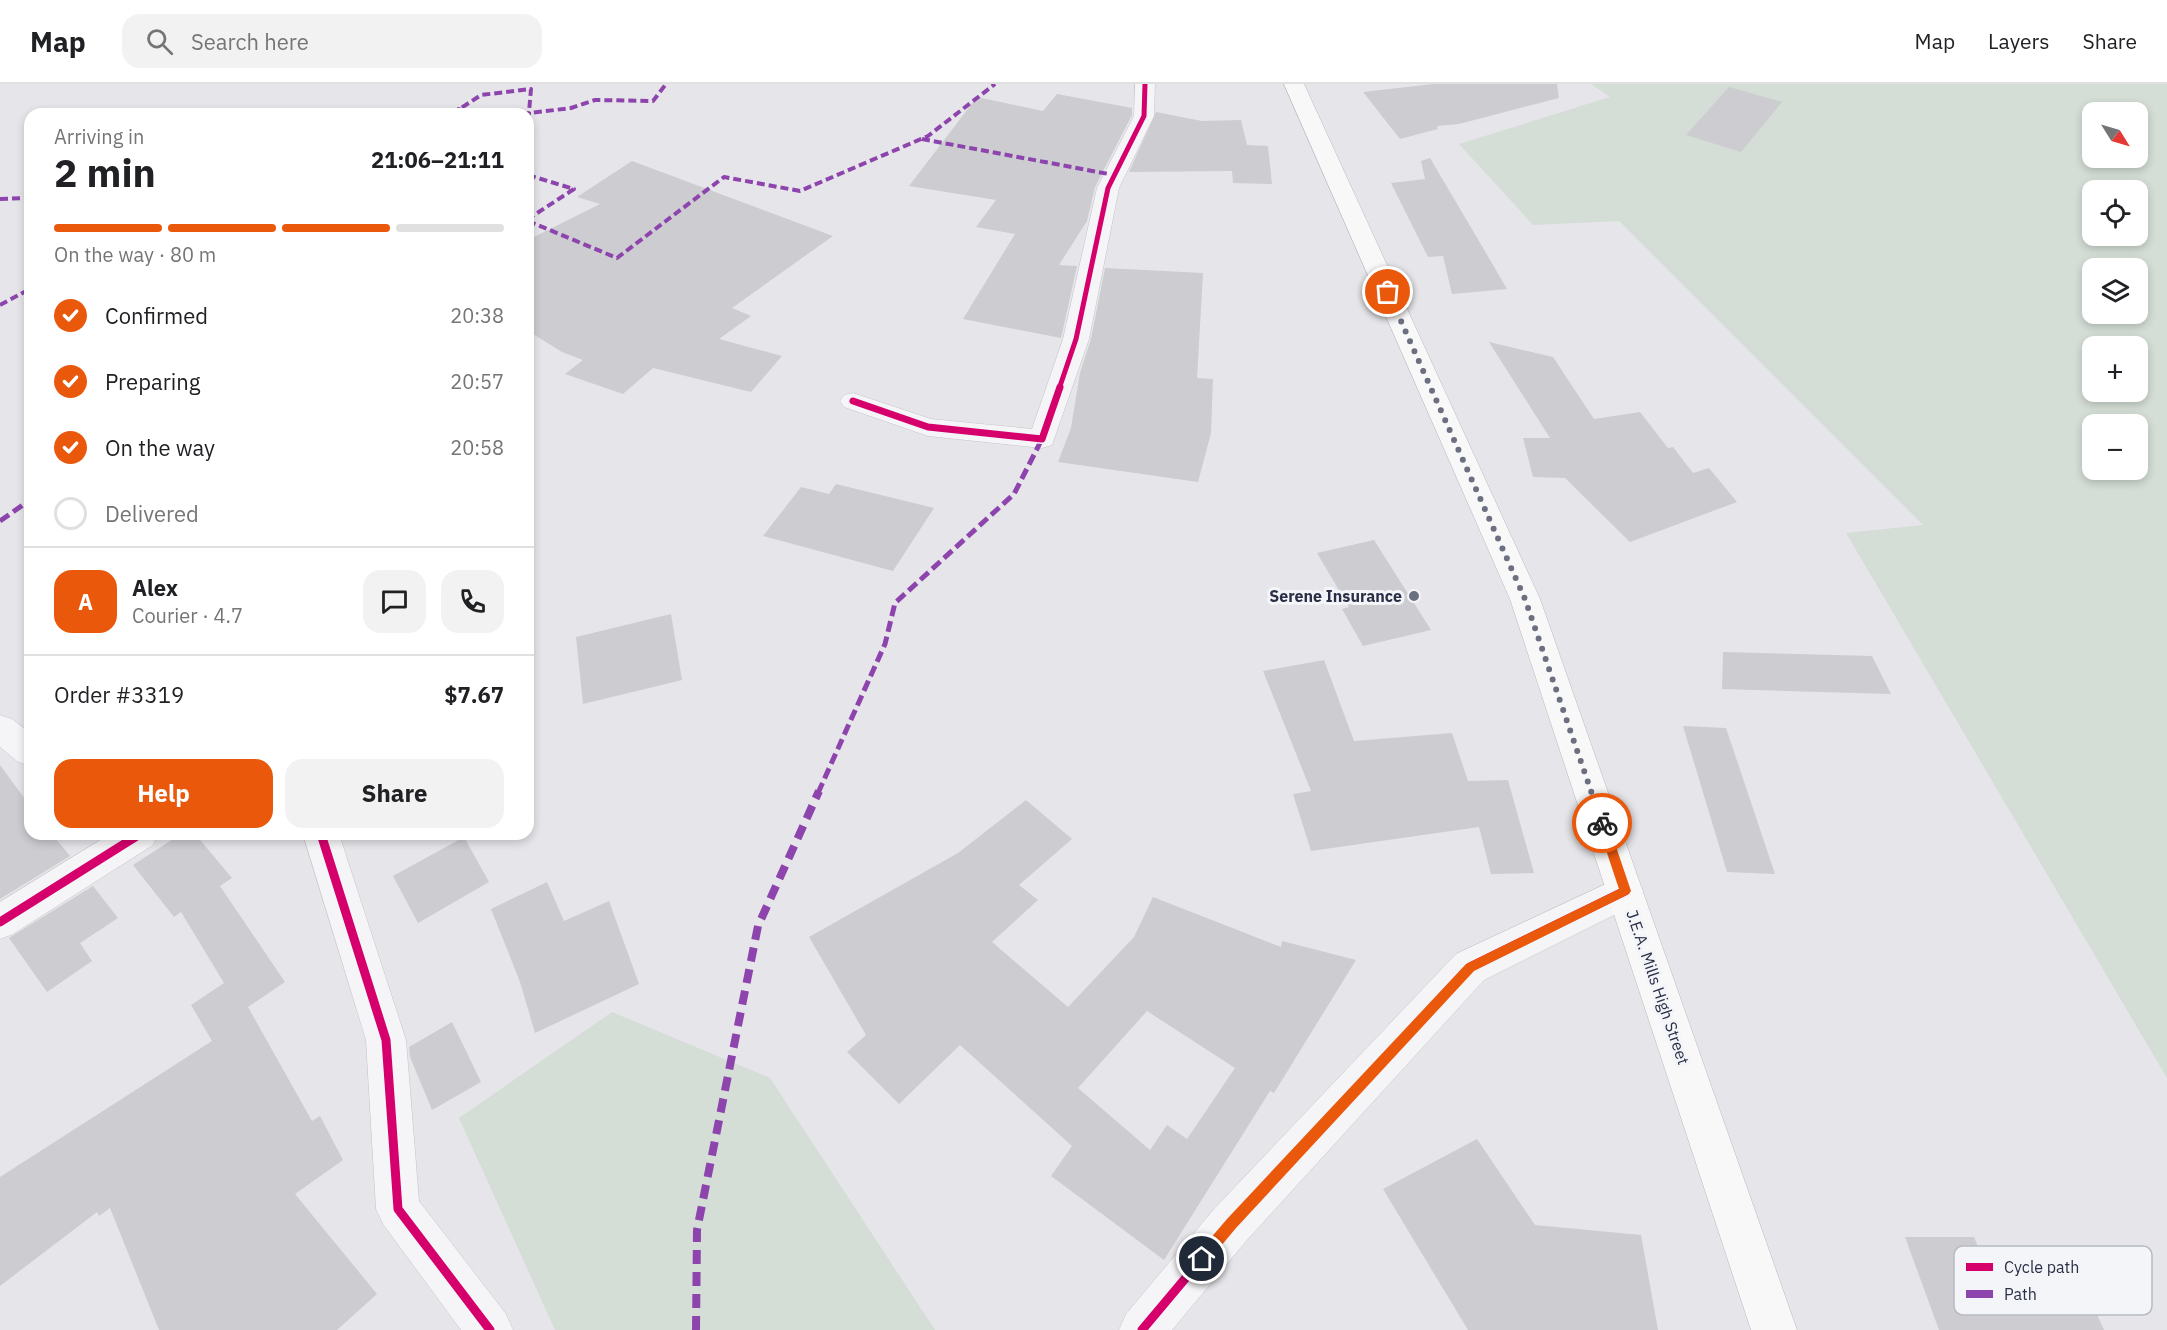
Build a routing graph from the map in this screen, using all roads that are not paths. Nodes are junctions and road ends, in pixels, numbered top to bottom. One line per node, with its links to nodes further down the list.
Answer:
1 (1145, 84): 3 (street)
2 (1294, 84): 8 (highway, J.E.A. Mills High Street)
3 (853, 401)
4 (0, 728): 5 (street)
5 (24, 747)
6 (128, 840): 9 (street)
7 (323, 840): 10 (street)
8 (1625, 891): 11 (street); 12 (highway, J.E.A. Mills High Street)
9 (0, 922)
10 (490, 1330)
11 (1142, 1330)
12 (1774, 1330)

